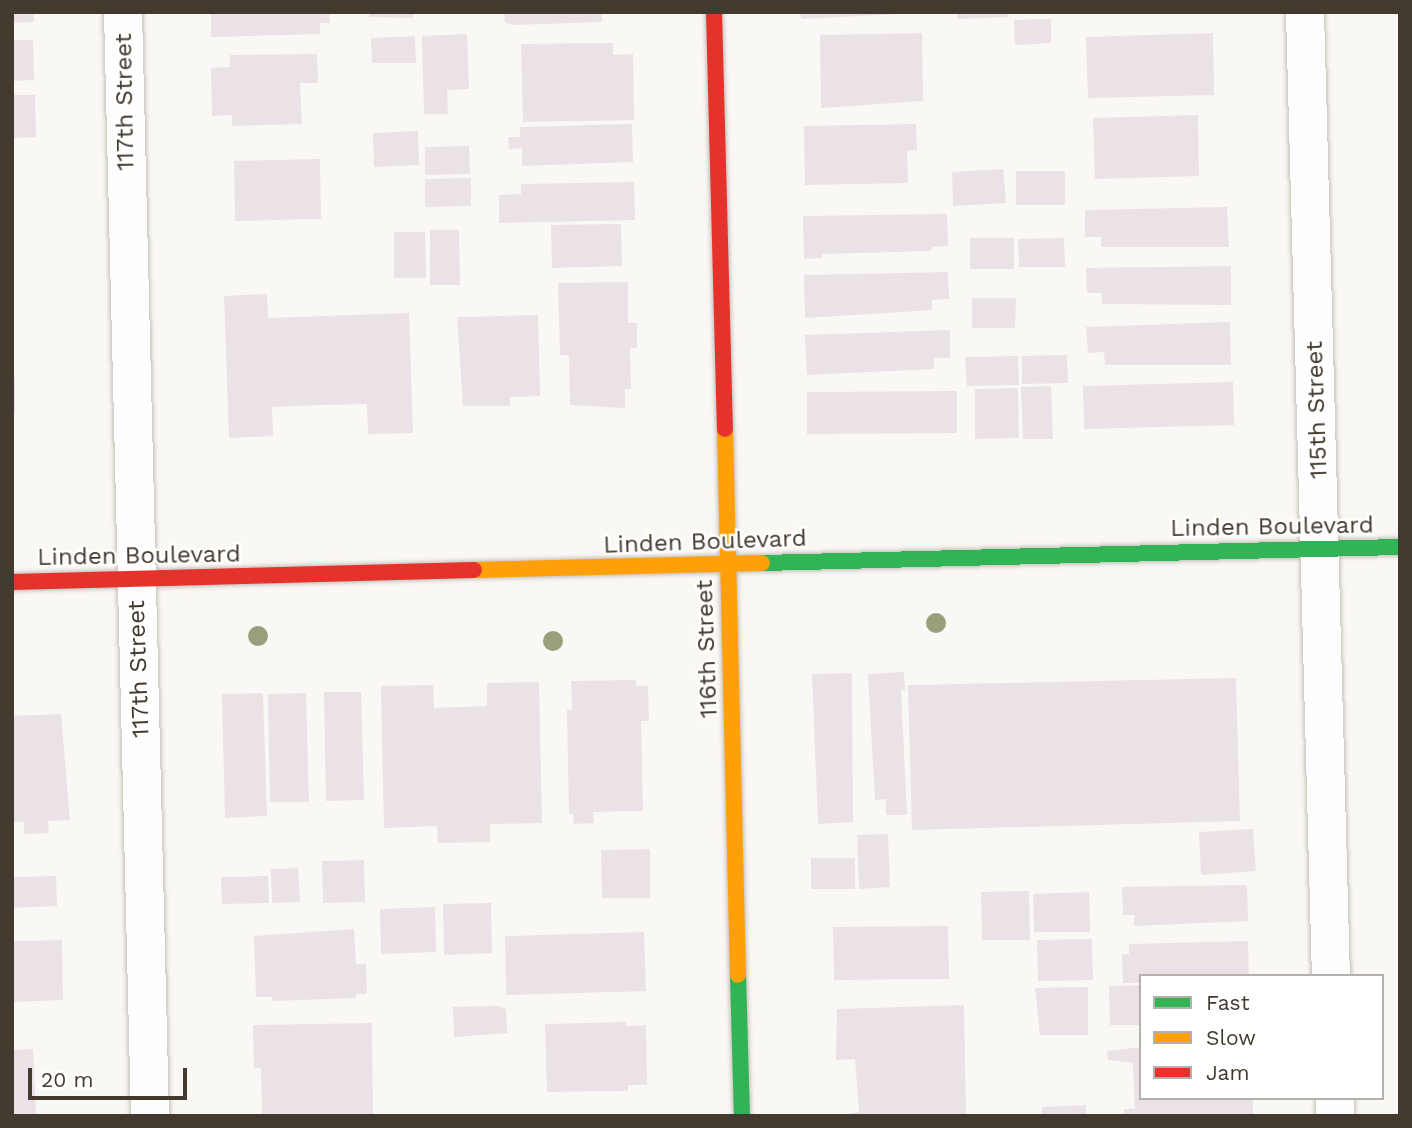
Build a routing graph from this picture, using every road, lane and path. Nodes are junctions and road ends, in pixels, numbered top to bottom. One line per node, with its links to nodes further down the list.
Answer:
1 (123, 12): 7 (street, 117th Street)
2 (714, 12): 6 (main road, 116th Street)
3 (1305, 12): 5 (street, 115th Street)
4 (1400, 547): 5 (main road, Linden Boulevard)
5 (1321, 548): 6 (main road, Linden Boulevard); 9 (street, 115th Street)
6 (728, 564): 7 (main road, Linden Boulevard); 11 (main road, 116th Street)
7 (137, 579): 8 (main road, Linden Boulevard); 10 (street, 117th Street)
8 (12, 582)
9 (1332, 974)
10 (150, 1116)
11 (742, 1116)

